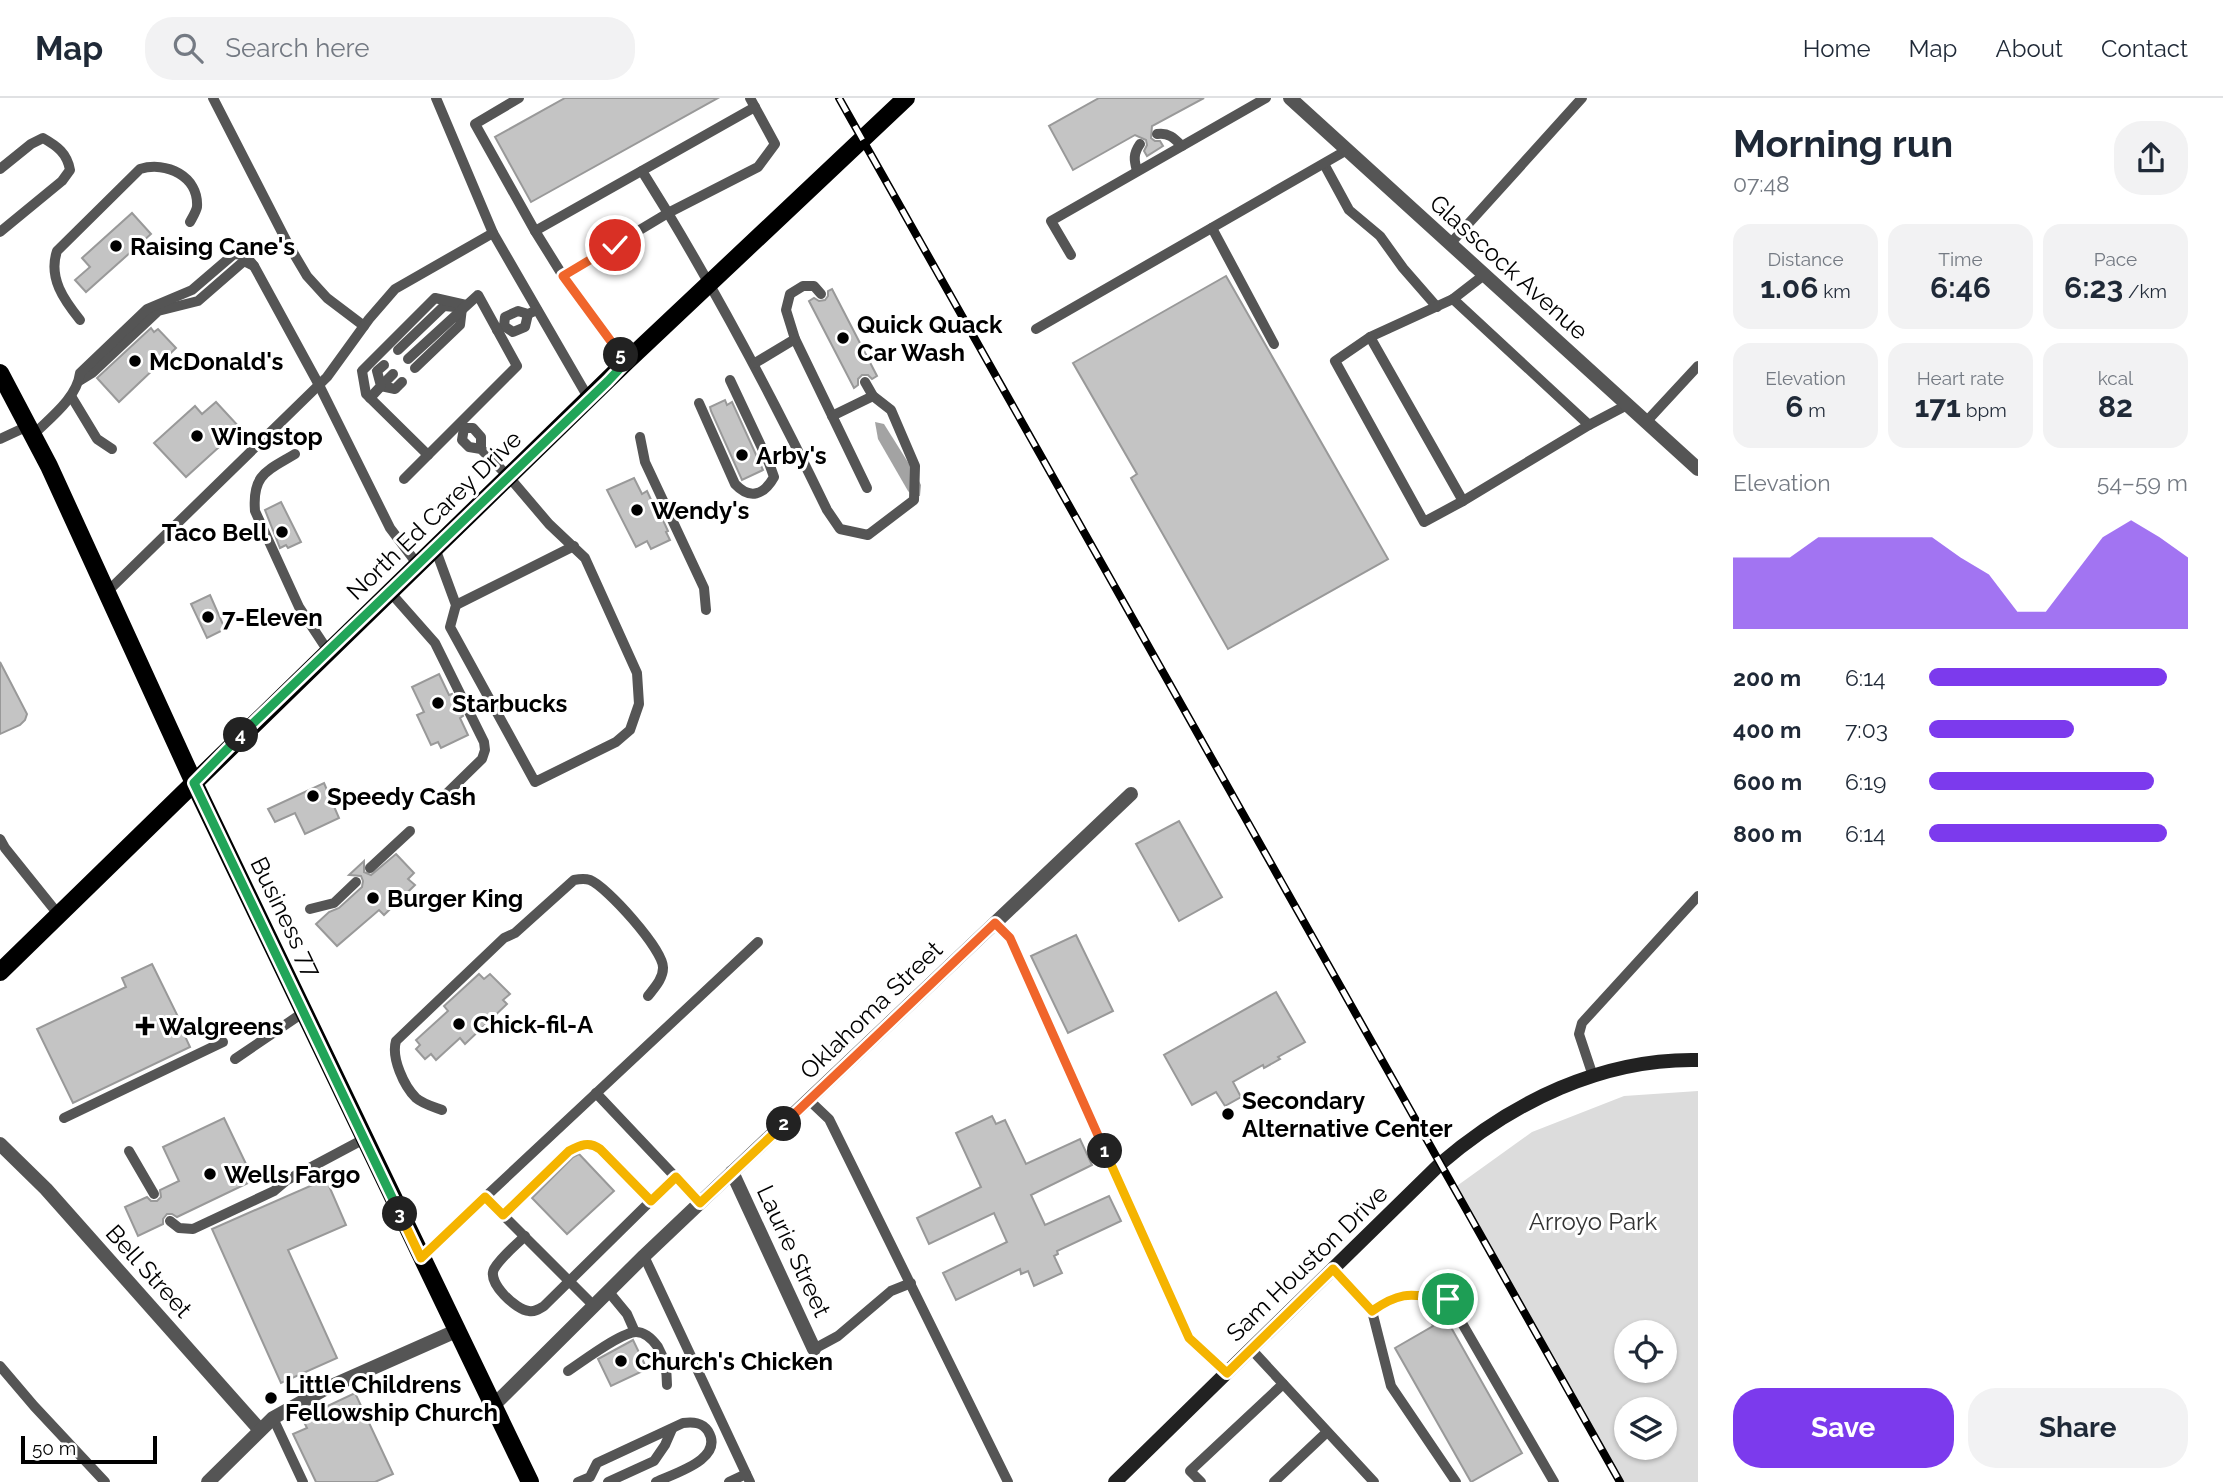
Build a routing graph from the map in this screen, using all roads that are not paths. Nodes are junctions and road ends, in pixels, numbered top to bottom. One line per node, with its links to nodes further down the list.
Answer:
1 (213, 98): 34 (lane)
2 (436, 98): 22 (lane)
3 (519, 98): 20 (lane)
4 (906, 98): 27 (main road, North Ed Carey Drive)
5 (1266, 98): 11 (lane)
6 (1290, 98): 12 (street, Glasscock Avenue)
7 (1581, 98): 23 (lane)
8 (752, 103): 15 (lane); 17 (lane)
9 (1157, 134): 11 (lane)
10 (1140, 144): 16 (lane)
11 (1182, 146): 16 (lane)
12 (1347, 150): 13 (lane); 23 (street, Glasscock Avenue)
13 (1324, 164): 19 (lane); 31 (lane)
14 (0, 169): 21 (lane)
15 (642, 171): 17 (lane); 20 (lane)
16 (1137, 172): 24 (lane)
17 (668, 213): 26 (lane); 27 (lane)
18 (190, 222): 33 (lane)
19 (1212, 228): 36 (lane); 39 (lane)
20 (535, 231): 26 (lane)
21 (0, 232)
22 (493, 233): 32 (lane); 34 (lane)
23 (1450, 244): 25 (street, Glasscock Avenue)
24 (1071, 255)
25 (1484, 275): 29 (lane); 59 (street, Glasscock Avenue)
26 (563, 276): 42 (lane)
27 (710, 283): 42 (main road, North Ed Carey Drive); 43 (lane)
28 (821, 294): 38 (lane)
29 (1453, 299): 31 (lane); 62 (lane)
30 (464, 307): 35 (lane); 40 (lane); 41 (lane); 46 (lane); 56 (lane)
31 (1437, 307): 37 (lane)
32 (533, 312): 35 (lane); 57 (lane)
33 (80, 320)
34 (364, 326): 52 (lane)
35 (500, 328): 63 (lane)
36 (1035, 330)
37 (1370, 337): 74 (lane); 74 (lane)
38 (795, 339): 43 (lane); 60 (lane)
39 (1274, 344)
40 (398, 350)
41 (408, 359)
42 (626, 362): 57 (main road, North Ed Carey Drive)
43 (755, 363): 55 (lane)
44 (384, 365): 53 (lane)
45 (1698, 366): 61 (lane)
46 (415, 368)
47 (0, 373): 64 (main road, Business 77)
48 (394, 374): 53 (lane)
49 (730, 380): 58 (lane)
50 (865, 382): 55 (lane)
51 (402, 383): 53 (lane)
52 (319, 385): 54 (lane); 77 (lane); 78 (lane)
53 (381, 386): 56 (lane)
54 (71, 396): 64 (lane); 67 (lane)
55 (873, 397): 60 (lane)
56 (370, 398): 69 (lane)
57 (589, 400): 71 (main road, North Ed Carey Drive)
58 (699, 403)
59 (1627, 405): 61 (street, Glasscock Avenue); 62 (lane)
60 (832, 416): 73 (lane)
61 (1646, 422): 70 (street, Glasscock Avenue)
62 (1589, 425): 74 (lane)
63 (462, 426): 69 (lane); 71 (lane)
64 (30, 431): 66 (lane); 78 (main road, Business 77)
65 (640, 437): 81 (lane)
66 (0, 439)
67 (112, 449)
68 (295, 454): 82 (lane)
69 (428, 455): 72 (lane)
70 (1698, 469)
71 (509, 477): 75 (lane); 76 (main road, North Ed Carey Drive)
72 (404, 479)
73 (867, 488)
74 (1463, 501)
75 (574, 546): 80 (lane); 80 (lane)
76 (435, 548): 77 (main road, North Ed Carey Drive); 80 (lane)
77 (418, 565): 79 (main road, North Ed Carey Drive)
78 (107, 592): 83 (main road, Business 77)
79 (390, 592): 82 (main road, North Ed Carey Drive); 85 (lane)
80 (456, 605)
81 (706, 610)
82 (328, 651): 83 (main road, North Ed Carey Drive)
83 (194, 783): 92 (main road, North Ed Carey Drive); 97 (main road, Business 77)
84 (1131, 794): 93 (street, Oklahoma Street)
85 (440, 800)
86 (410, 831): 88 (lane)
87 (0, 839): 92 (lane)
88 (370, 868)
89 (356, 882): 91 (lane)
90 (1698, 896): 101 (lane)
91 (310, 909)
92 (58, 914): 95 (main road, North Ed Carey Drive)
93 (995, 923): 103 (street, Oklahoma Street); 132 (lane)
94 (758, 942): 102 (lane)
95 (0, 972)
96 (648, 996): 104 (lane)
97 (304, 1012): 99 (lane); 106 (main road, Business 77)
98 (223, 1042): 105 (lane)
99 (235, 1059)
100 (1698, 1060): 101 (street, Sam Houston Drive)
101 (1593, 1076): 120 (street, Sam Houston Drive)
102 (596, 1093): 110 (lane); 112 (lane)
103 (809, 1100): 109 (street, Oklahoma Street); 122 (lane)
104 (442, 1110)
105 (64, 1118)
106 (364, 1139): 116 (lane); 119 (main road, Business 77)
107 (0, 1144): 138 (street, Bell Street)
108 (129, 1151): 111 (lane)
109 (732, 1172): 114 (street, Oklahoma Street); 128 (street, Laurie Street)
110 (676, 1177): 113 (lane); 114 (lane)
111 (153, 1194)
112 (485, 1197): 115 (lane); 119 (lane)
113 (651, 1201): 115 (lane); 121 (lane)
114 (700, 1203): 118 (street, Oklahoma Street)
115 (503, 1215): 117 (lane)
116 (170, 1221)
117 (525, 1236): 121 (lane); 121 (lane)
118 (644, 1256): 123 (street, Oklahoma Street); 140 (lane)
119 (421, 1258): 126 (main road, Business 77)
120 (1333, 1269): 125 (lane); 129 (street, Sam Houston Drive)
121 (568, 1280): 124 (lane)
122 (911, 1283): 128 (lane); 150 (lane)
123 (608, 1291): 124 (street, Oklahoma Street); 127 (lane)
124 (593, 1305): 135 (street, Oklahoma Street)
125 (1372, 1311): 155 (lane); 156 (lane)
126 (456, 1331): 135 (main road, Business 77); 136 (street)
127 (635, 1332): 131 (lane); 134 (lane)
128 (814, 1349)
129 (1251, 1349): 132 (street, Sam Houston Drive); 133 (lane)
130 (0, 1366): 142 (lane)
131 (568, 1371)
132 (1227, 1373): 151 (street, Sam Houston Drive)
133 (1283, 1384): 139 (lane); 152 (lane)
134 (667, 1385)
135 (493, 1406): 145 (main road, Business 77)
136 (274, 1418): 138 (street); 144 (lane)
137 (672, 1429): 141 (lane); 147 (lane); 148 (lane)
138 (260, 1430): 143 (street)
139 (1327, 1432): 153 (lane); 154 (lane)
140 (748, 1478): 149 (lane)
141 (591, 1480): 146 (lane); 147 (lane)
142 (105, 1482)
143 (208, 1482)
144 (303, 1482)
145 (530, 1482)
146 (579, 1482)
147 (606, 1482)
148 (656, 1482)
149 (729, 1482)
150 (1008, 1482)
151 (1115, 1482)
152 (1201, 1482)
153 (1274, 1482)
154 (1374, 1482)
155 (1456, 1482)
156 (1554, 1482)

